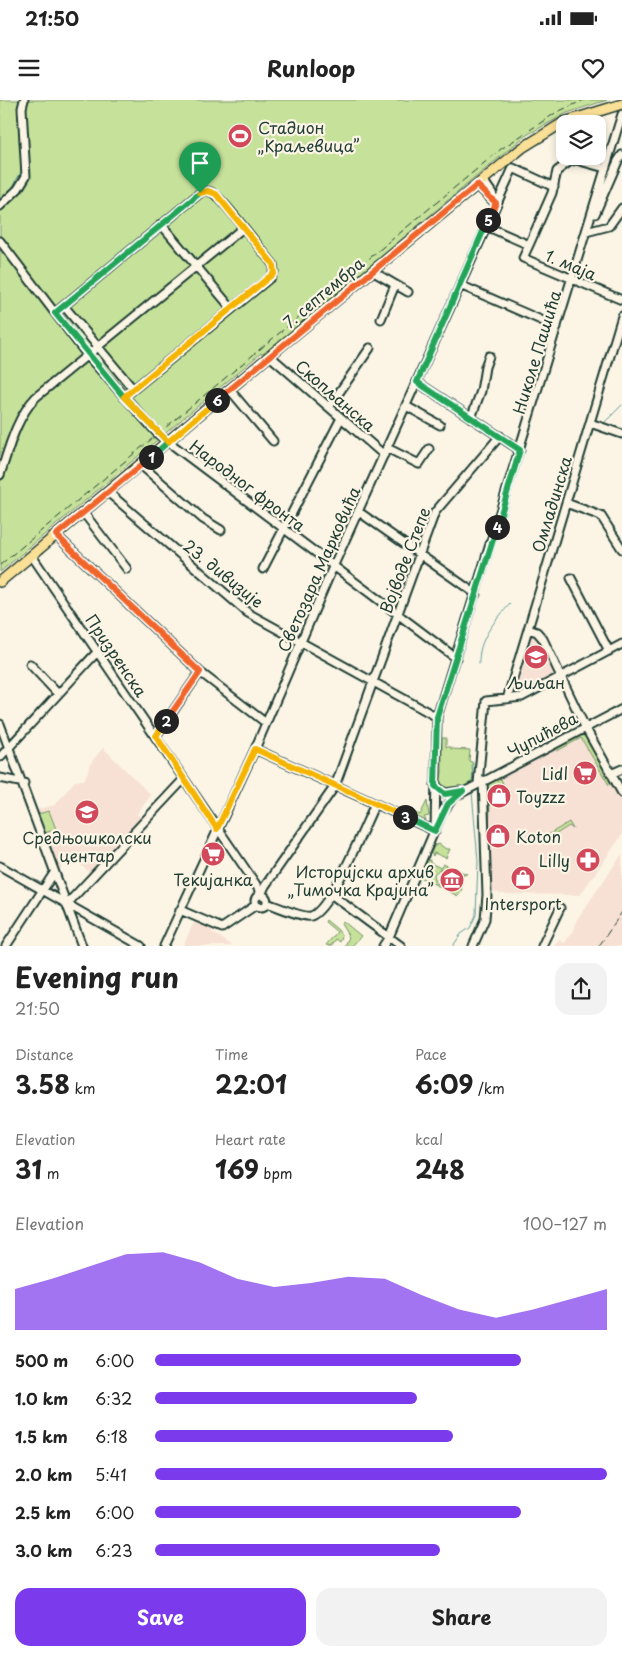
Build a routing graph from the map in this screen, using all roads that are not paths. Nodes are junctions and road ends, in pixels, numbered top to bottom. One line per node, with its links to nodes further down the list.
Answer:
1 (24, 100): 10 (street)
2 (622, 104): 7 (main road, 7. септембра)
3 (622, 115): 4 (street); 6 (street, Николе Пашића)
4 (622, 123)
5 (622, 155): 12 (street, Николе Пашића)
6 (605, 168): 8 (street); 12 (street, Николе Пашића)
7 (480, 183): 9 (street); 20 (main road, 7. септембра)
8 (554, 187): 9 (street, Светозара Марковића); 18 (street)
9 (496, 203): 14 (street, Светозара Марковића)
10 (0, 206)
11 (622, 208): 16 (street)
12 (589, 223): 16 (street, Николе Пашића)
13 (161, 224): 15 (street); 19 (street); 26 (street)
14 (486, 226): 18 (street); 23 (street, Светозара Марковића)
15 (243, 228): 19 (street); 27 (street)
16 (586, 232): 21 (street, Николе Пашића)
17 (0, 241): 28 (street, Народног фронта)
18 (529, 245): 21 (street, 1. маја)
19 (196, 266): 27 (street); 32 (street)
20 (372, 271): 22 (street); 35 (main road, 7. септембра)
21 (572, 279): 25 (street, 1. маја); 31 (street, Николе Пашића)
22 (395, 285): 24 (street); 30 (street)
23 (460, 285): 31 (street); 37 (street, Светозара Марковића)
24 (408, 292)
25 (622, 300)
26 (64, 306): 28 (street); 32 (street)
27 (232, 309): 38 (street)
28 (55, 313): 34 (street, Народног фронта)
29 (622, 316): 45 (street, Омладинска)
30 (381, 318)
31 (557, 327): 53 (street, Николе Пашића)
32 (98, 347): 34 (street); 38 (street)
33 (370, 348): 42 (street)
34 (87, 355): 40 (street, Народног фронта); 56 (street)
35 (270, 356): 39 (main road, 7. септембра); 42 (street, Скопљанска)
36 (489, 356): 44 (street)
37 (417, 382): 41 (street, Светозара Марковића); 44 (street)
38 (133, 389): 40 (street)
39 (230, 390): 49 (street); 50 (main road, 7. септембра)
40 (124, 397): 50 (street, Народног фронта)
41 (406, 406): 46 (street); 51 (street, Светозара Марковића)
42 (328, 407): 43 (street, Скопљанска)
43 (340, 418): 54 (street, Скопљанска); 62 (street)
44 (471, 418): 48 (street)
45 (590, 423): 47 (street); 58 (street, Омладинска)
46 (440, 425)
47 (622, 434)
48 (500, 436): 53 (street); 66 (street, Војводе Степе)
49 (273, 441)
50 (168, 442): 55 (main road, 7. септембра); 62 (street, Народног фронта)
51 (387, 448): 52 (street); 54 (street, Светозара Марковића)
52 (429, 448)
53 (520, 450): 72 (street, Николе Пашића)
54 (384, 455): 60 (street, Светозара Марковића)
55 (141, 465): 57 (main road, 7. септембра); 61 (street)
56 (0, 475)
57 (109, 492): 59 (main road, 7. септембра); 75 (street, 23. дивизије)
58 (566, 503): 64 (street); 74 (street, Омладинска)
59 (83, 512): 63 (main road, 7. септембра); 69 (street)
60 (359, 512): 66 (street); 67 (street, Светозара Марковића)
61 (221, 530)
62 (284, 530): 67 (street, Народног фронта); 68 (street)
63 (56, 535): 65 (main road, 7. септембра); 81 (street)
64 (622, 549)
65 (32, 556): 71 (main road, 7. септембра); 78 (street, Призренска)
66 (420, 556): 72 (street); 73 (street, Војводе Степе)
67 (333, 567): 73 (street, Народног фронта); 75 (street, Светозара Марковића)
68 (262, 568)
69 (127, 569)
70 (572, 578): 77 (street)
71 (0, 582)
72 (476, 594): 79 (street, Николе Пашића)
73 (397, 616): 79 (street, Народног фронта); 83 (street, Војводе Степе)
74 (528, 628): 82 (street); 85 (street, Омладинска)
75 (300, 642): 83 (street, 23. дивизије); 88 (street, Светозара Марковића)
76 (622, 644): 77 (street)
77 (609, 651): 82 (street)
78 (98, 652): 84 (street); 91 (street, Призренска)
79 (456, 658): 87 (street, Николе Пашића)
80 (30, 664): 84 (street)
81 (200, 672): 88 (street); 91 (street)
82 (562, 676): 85 (street); 90 (street)
83 (373, 682): 87 (street, 23. дивизије); 101 (street, Војводе Степе)
84 (58, 694): 92 (street)
85 (508, 699): 100 (street)
86 (622, 709): 90 (street, Чупићева)
87 (437, 717): 102 (street, Николе Пашића)
88 (266, 723): 93 (street, Светозара Марковића)
89 (0, 724): 92 (street)
90 (585, 727): 96 (street); 100 (street, Чупићева)
91 (156, 736): 98 (street, Призренска)
92 (9, 748): 94 (street); 99 (street)
93 (255, 749): 101 (street); 109 (street, Светозара Марковића)
94 (0, 757)
95 (622, 769): 96 (street)
96 (611, 774): 104 (street)
97 (0, 778): 99 (street)
98 (183, 780): 109 (street, Призренска); 117 (street)
99 (24, 783): 112 (street)
100 (477, 784): 103 (street, Чупићева); 128 (street)
101 (335, 786): 107 (street); 114 (street, Војводе Степе)
102 (435, 786): 105 (street); 106 (street, Николе Пашића)
103 (463, 791): 105 (street); 108 (street)
104 (622, 793)
105 (445, 794): 106 (street)
106 (434, 798): 108 (street); 110 (street, Николе Пашића)
107 (375, 804): 110 (street); 115 (street)
108 (448, 804): 110 (street)
109 (217, 829): 114 (street, Призренска); 120 (street, Светозара Марковића)
110 (435, 831): 121 (street, Николе Пашића)
111 (0, 866): 113 (street)
112 (54, 873): 113 (street); 117 (street)
113 (42, 889): 117 (street); 122 (street)
114 (260, 895): 116 (street); 118 (street)
115 (332, 895): 116 (street); 121 (street)
116 (267, 903): 118 (street)
117 (67, 904): 123 (street); 124 (street)
118 (256, 905): 120 (street)
119 (560, 908): 129 (street)
120 (180, 910): 125 (street, Светозара Марковића)
121 (389, 937): 126 (street, Николе Пашића); 127 (street)
122 (6, 946)
123 (82, 946)
124 (141, 946)
125 (164, 946)
126 (382, 946)
127 (401, 946)
128 (473, 946)
129 (542, 946)

